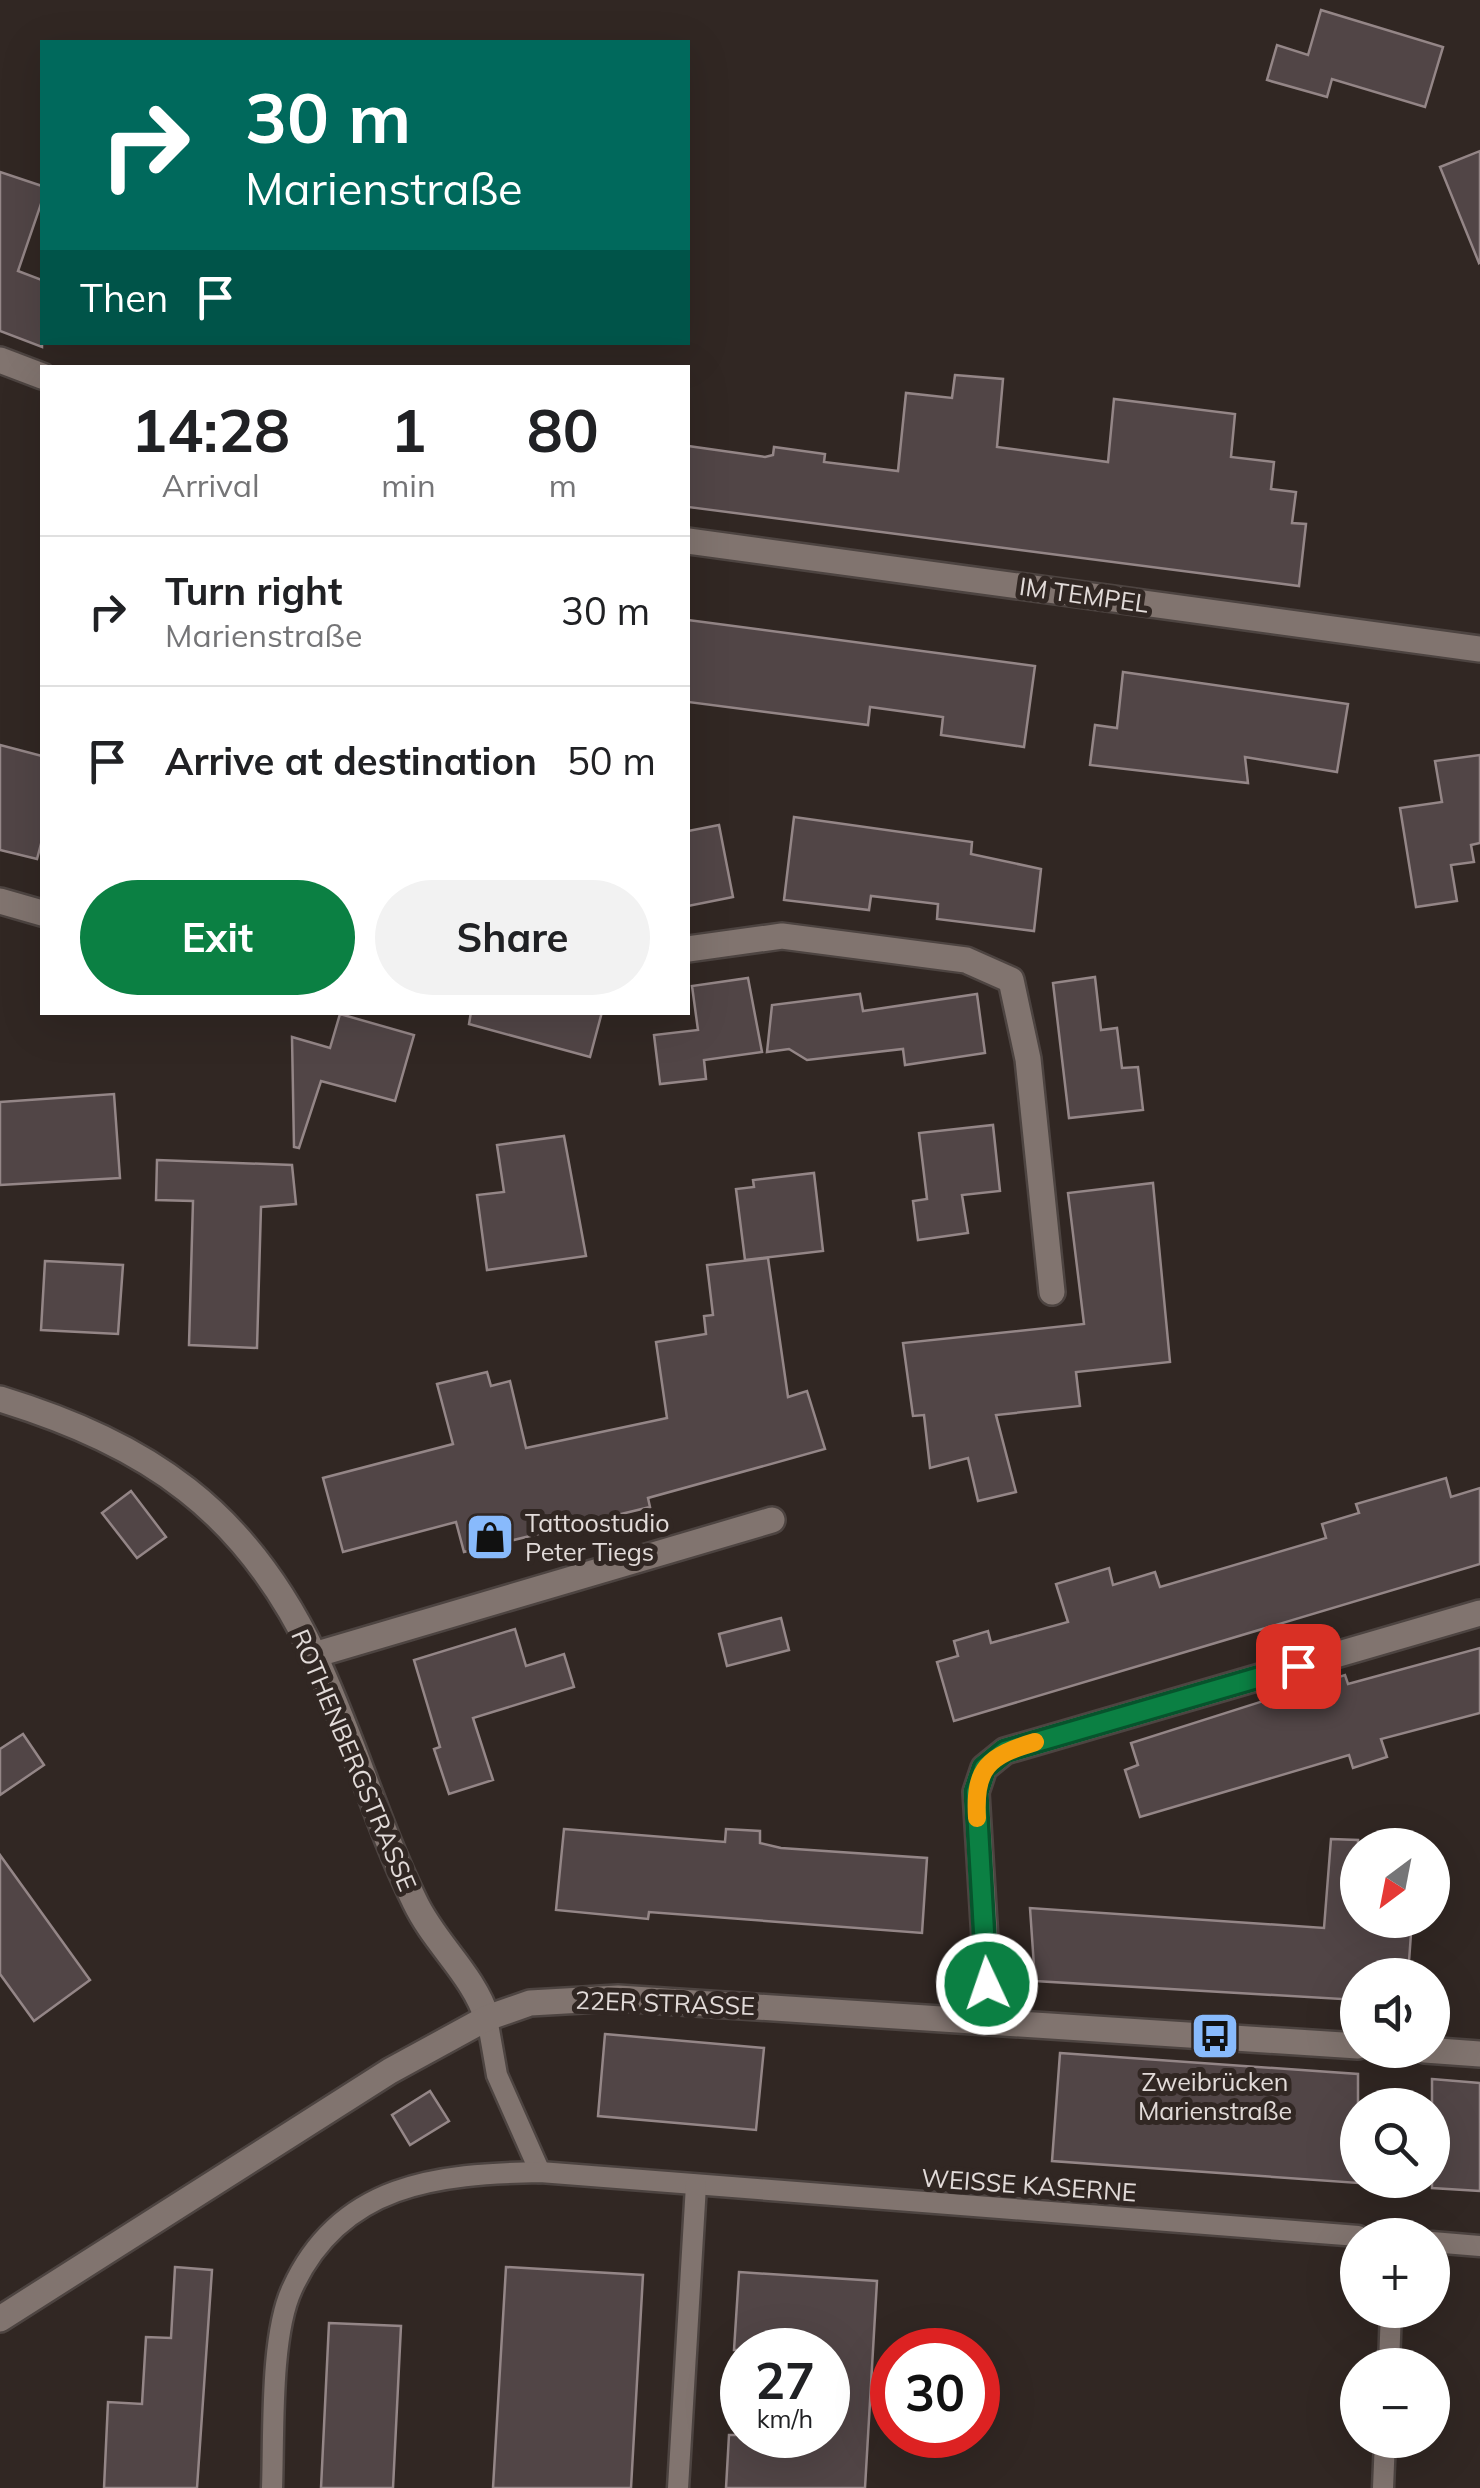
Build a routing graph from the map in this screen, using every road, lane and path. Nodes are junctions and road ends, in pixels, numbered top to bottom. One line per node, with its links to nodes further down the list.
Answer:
1 (0, 360): 2 (street)
2 (40, 375)
3 (690, 541): 4 (street, IM TEMPEL)
4 (1480, 650)
5 (0, 901): 6 (street)
6 (40, 912)
7 (690, 949): 8 (street)
8 (1052, 1292)
9 (0, 1399): 12 (street, ROTHENBERGSTRASSE)
10 (772, 1520): 12 (street)
11 (1480, 1613): 14 (street)
12 (314, 1655): 13 (street, ROTHENBERGSTRASSE)
13 (487, 2018): 14 (street, 22ER STRASSE); 18 (lane); 23 (street, 22ER STRASSE)
14 (990, 2022): 15 (street, 22ER STRASSE)
15 (1340, 2045)
16 (1450, 2052): 17 (street)
17 (1480, 2054)
18 (540, 2172): 19 (lane, WEISSE KASERNE); 25 (lane, WEISSE KASERNE)
19 (696, 2185): 20 (lane, WEISSE KASERNE); 26 (lane)
20 (1340, 2235)
21 (1450, 2244): 22 (lane)
22 (1480, 2246)
23 (0, 2318)
24 (1384, 2458): 27 (lane)
25 (272, 2488)
26 (678, 2488)
27 (1382, 2488)

